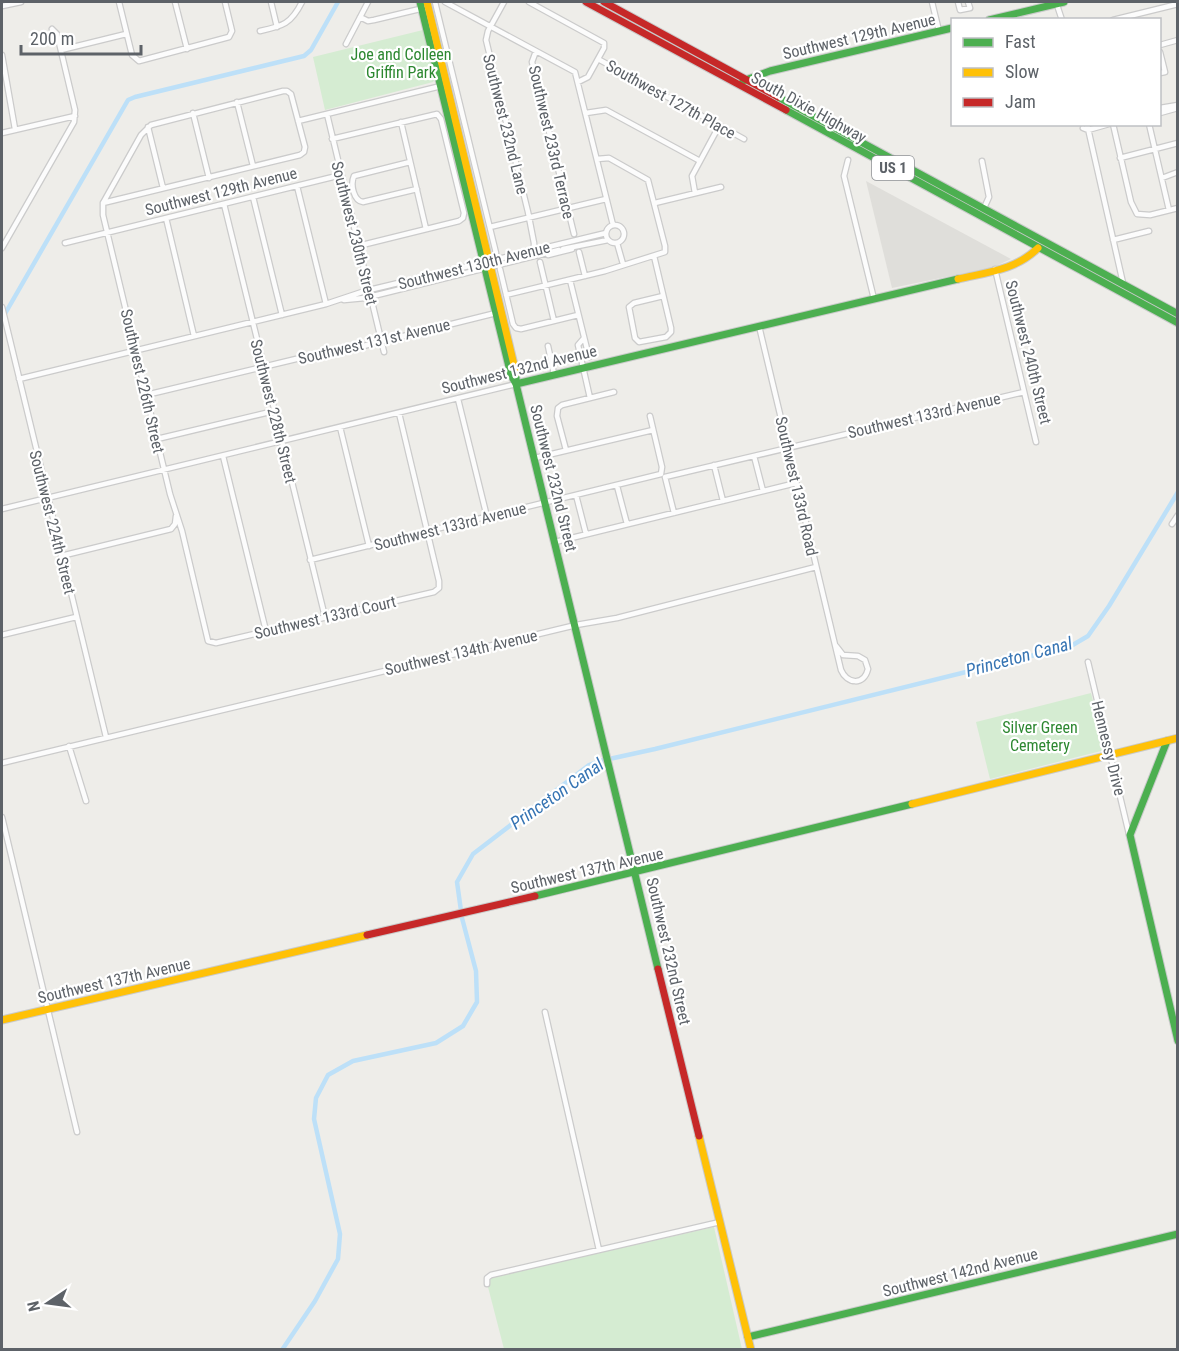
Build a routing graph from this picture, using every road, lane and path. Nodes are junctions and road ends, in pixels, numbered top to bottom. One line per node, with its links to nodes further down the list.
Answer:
1 (21, 2): 20 (street)
2 (119, 2): 33 (street)
3 (176, 2): 37 (street)
4 (225, 2): 37 (street)
5 (271, 2): 27 (street)
6 (302, 2): 27 (street)
7 (368, 2): 22 (street)
8 (436, 2): 98 (street)
9 (446, 2): 26 (street)
10 (504, 2): 26 (street, Southwest 232nd Lane)
11 (529, 2): 41 (street)
12 (586, 2): 21 (main road, South Dixie Highway / US 1)
13 (604, 2): 32 (main road, South Dixie Highway / US 1)
14 (932, 2): 31 (street)
15 (958, 2): 16 (street)
16 (968, 2)
17 (1059, 2): 23 (main road); 24 (street)
18 (424, 4): 22 (street); 45 (main road, Southwest 232nd Street)
19 (1178, 4): 25 (street)
20 (2, 6)
21 (601, 10): 32 (main road); 44 (main road, South Dixie Highway / US 1)
22 (360, 17): 35 (street)
23 (997, 18)
24 (1062, 18)
25 (1122, 18)
26 (491, 26): 39 (street); 95 (street, Southwest 232nd Lane)
27 (277, 27): 30 (street)
28 (951, 28): 31 (main road, Southwest 129th Avenue)
29 (52, 29): 38 (street)
30 (260, 31)
31 (939, 31): 42 (main road, Southwest 129th Avenue)
32 (661, 32): 42 (main road, South Dixie Highway / US 1)
33 (126, 34): 37 (street); 38 (street)
34 (1178, 40): 36 (street)
35 (346, 45)
36 (1161, 45)
37 (187, 49)
38 (61, 51): 52 (street)
39 (536, 51): 43 (street); 91 (street, Southwest 233rd Terrace)
40 (2, 55): 60 (street)
41 (598, 59): 43 (street); 55 (street, Southwest 127th Place)
42 (747, 79): 44 (main road, Southwest 129th Avenue); 92 (main road, South Dixie Highway / US 1)
43 (578, 82): 50 (street)
44 (738, 84): 112 (main road, South Dixie Highway / US 1)
45 (444, 85): 51 (street); 120 (main road, Southwest 232nd Street)
46 (237, 102): 49 (street); 53 (street); 74 (street)
47 (1178, 107): 48 (street)
48 (1161, 111)
49 (193, 113): 59 (street); 77 (street)
50 (586, 113): 69 (street); 71 (street)
51 (327, 114): 53 (street); 62 (street, Southwest 230th Street)
52 (75, 116): 60 (street); 111 (street)
53 (298, 121): 74 (street)
54 (400, 122): 62 (street); 73 (street); 99 (street)
55 (719, 126): 63 (street, Southwest 127th Place); 71 (street)
56 (1088, 126): 105 (street)
57 (1112, 126): 68 (street)
58 (1149, 126): 67 (street)
59 (148, 127): 64 (street); 65 (street)
60 (15, 129): 61 (street)
61 (2, 133)
62 (332, 139): 76 (street, Southwest 230th Street)
63 (744, 139)
64 (137, 141): 65 (street); 80 (street)
65 (152, 142): 82 (street)
66 (1178, 143): 67 (street)
67 (1155, 149): 68 (street); 78 (street)
68 (1120, 158): 94 (street)
69 (597, 159): 87 (street); 89 (street)
70 (848, 160): 133 (street)
71 (700, 161): 84 (street)
72 (982, 161): 92 (street)
73 (410, 162): 83 (street); 83 (street)
74 (253, 166): 77 (street)
75 (1178, 172): 78 (street)
76 (341, 175): 79 (street, Southwest 129th Avenue); 108 (street, Southwest 230th Street)
77 (209, 178): 82 (street)
78 (1162, 178): 94 (street)
79 (297, 186): 85 (street, Southwest 129th Avenue); 135 (street)
80 (110, 187): 86 (street); 88 (street)
81 (721, 187): 84 (street)
82 (163, 189): 86 (street)
83 (417, 189): 99 (street)
84 (695, 193): 89 (street)
85 (253, 197): 90 (street, Southwest 129th Avenue); 140 (street)
86 (119, 199): 88 (street)
87 (606, 199): 91 (street); 97 (street)
88 (103, 203): 100 (street, Southwest 226th Street)
89 (655, 203): 117 (street)
90 (224, 204): 96 (street, Southwest 129th Avenue); 144 (street, Southwest 228th Street)
91 (568, 208): 95 (street); 103 (street, Southwest 233rd Terrace)
92 (984, 208): 112 (main road); 121 (main road, South Dixie Highway / US 1)
93 (1178, 208): 94 (street)
94 (1169, 210)
95 (529, 217): 98 (street); 113 (street, Southwest 232nd Lane)
96 (166, 218): 100 (street, Southwest 129th Avenue); 147 (street)
97 (613, 225): 102 (street); 107 (street)
98 (490, 227): 115 (street)
99 (426, 229): 108 (street)
100 (108, 231): 106 (street, Southwest 129th Avenue); 151 (street, Southwest 226th Street)
101 (1149, 231): 105 (street)
102 (606, 232): 104 (street); 110 (street, Southwest 130th Avenue)
103 (574, 234)
104 (608, 240): 107 (street); 109 (street, Southwest 130th Avenue)
105 (1113, 240): 126 (street)
106 (65, 243)
107 (617, 243): 119 (street)
108 (358, 246): 128 (street, Southwest 230th Street)
109 (580, 246): 110 (street, Southwest 130th Avenue); 116 (street, Southwest 130th Avenue)
110 (564, 247): 113 (street, Southwest 130th Avenue); 116 (street, Southwest 130th Avenue)
111 (2, 248)
112 (1038, 248): 121 (main road); 123 (main road, Southwest 132nd Avenue); 130 (main road, South Dixie Highway / US 1)
113 (534, 251): 120 (street, Southwest 130th Avenue)
114 (579, 252): 124 (street)
115 (496, 253)
116 (545, 255): 120 (street, Southwest 130th Avenue)
117 (654, 256): 119 (street); 131 (street)
118 (540, 262): 127 (street)
119 (623, 264): 124 (street)
120 (487, 265): 128 (street, Southwest 130th Avenue); 132 (street, Southwest 130th Avenue); 138 (main road, Southwest 232nd Street); 158 (main road, Southwest 232nd Street)
121 (1089, 265): 126 (main road, South Dixie Highway / US 1)
122 (500, 269): 129 (street)
123 (994, 270): 133 (main road, Southwest 132nd Avenue); 160 (street, Southwest 240th Street)
124 (585, 276): 125 (street)
125 (570, 280): 127 (street); 141 (street)
126 (1123, 284): 130 (street); 139 (main road, South Dixie Highway / US 1)
127 (546, 286): 129 (street); 143 (street)
128 (369, 290): 132 (street, Southwest 230th Street); 134 (street, Southwest 130th Avenue)
129 (506, 295): 143 (street)
130 (1126, 295): 137 (main road, South Dixie Highway / US 1)
131 (663, 296): 131 (street)
132 (371, 297): 134 (street, Southwest 130th Avenue); 149 (street, Southwest 230th Street)
133 (874, 299): 146 (main road, Southwest 132nd Avenue)
134 (344, 300): 135 (street, Southwest 130th Avenue)
135 (326, 304): 140 (street, Southwest 130th Avenue)
136 (2, 307): 157 (street, Southwest 224th Street)
137 (1151, 309): 142 (main road); 145 (main road, South Dixie Highway / US 1)
138 (496, 313): 149 (street, Southwest 131st Avenue); 158 (main road, Southwest 232nd Street)
139 (1178, 314)
140 (282, 315): 144 (street, Southwest 130th Avenue)
141 (578, 315): 143 (street); 148 (street)
142 (1178, 318)
143 (554, 321)
144 (253, 322): 147 (street, Southwest 130th Avenue); 154 (street, Southwest 228th Street)
145 (1178, 323)
146 (759, 326): 155 (main road, Southwest 132nd Avenue); 172 (street, Southwest 133rd Road)
147 (194, 336): 151 (street, Southwest 130th Avenue)
148 (584, 338): 153 (street); 155 (street)
149 (382, 341): 152 (street, Southwest 230th Street); 154 (street, Southwest 131st Avenue)
150 (548, 346): 156 (street)
151 (136, 351): 157 (street, Southwest 130th Avenue); 161 (street, Southwest 226th Street)
152 (384, 352)
153 (589, 357)
154 (264, 366): 161 (street, Southwest 131st Avenue); 164 (street, Southwest 228th Street)
155 (583, 367): 156 (main road, Southwest 132nd Avenue); 162 (street)
156 (554, 374): 158 (main road, Southwest 132nd Avenue)
157 (19, 379): 184 (street, Southwest 224th Street)
158 (516, 384): 163 (street, Southwest 132nd Avenue); 176 (main road, Southwest 232nd Street)
159 (614, 392): 162 (street)
160 (1024, 392): 171 (street, Southwest 240th Street); 172 (street, Southwest 133rd Avenue)
161 (146, 395): 169 (street, Southwest 226th Street)
162 (590, 398): 173 (street)
163 (458, 399): 165 (street, Southwest 132nd Avenue); 191 (street)
164 (274, 411): 169 (street); 170 (street, Southwest 228th Street)
165 (399, 413): 167 (street, Southwest 132nd Avenue); 194 (street)
166 (650, 416): 168 (street)
167 (340, 427): 170 (street, Southwest 132nd Avenue); 197 (street)
168 (653, 430): 173 (street); 179 (street)
169 (157, 440): 178 (street, Southwest 226th Street)
170 (281, 441): 174 (street, Southwest 132nd Avenue); 199 (street, Southwest 228th Street)
171 (1036, 442)
172 (788, 447): 175 (street, Southwest 133rd Avenue); 180 (street, Southwest 133rd Road)
173 (566, 450): 176 (street)
174 (223, 456): 178 (street, Southwest 132nd Avenue); 204 (street)
175 (754, 456): 177 (street, Southwest 133rd Avenue); 182 (street)
176 (535, 458): 186 (main road, Southwest 232nd Street)
177 (714, 465): 179 (street, Southwest 133rd Avenue); 185 (street)
178 (164, 470): 184 (street, Southwest 132nd Avenue); 190 (street, Southwest 226th Street)
179 (663, 476): 181 (street, Southwest 133rd Avenue); 188 (street)
180 (796, 483): 182 (street); 200 (street, Southwest 133rd Road)
181 (616, 486): 183 (street, Southwest 133rd Avenue); 192 (street)
182 (763, 491): 185 (street)
183 (576, 495): 186 (street, Southwest 133rd Avenue); 195 (street)
184 (47, 498): 187 (street, Southwest 132nd Avenue); 198 (street, Southwest 224th Street)
185 (723, 501): 188 (street)
186 (546, 503): 191 (street, Southwest 133rd Avenue); 196 (main road, Southwest 232nd Street)
187 (2, 509)
188 (674, 513): 192 (street)
189 (1178, 515): 193 (street)
190 (176, 516): 198 (street); 206 (street, Southwest 226th Street)
191 (487, 517): 194 (street, Southwest 133rd Avenue)
192 (627, 524): 195 (street)
193 (1172, 525)
194 (428, 532): 197 (street, Southwest 133rd Avenue); 202 (street, Southwest 133rd Court)
195 (585, 534): 196 (street)
196 (555, 542): 203 (main road, Southwest 232nd Street)
197 (369, 546): 199 (street, Southwest 133rd Avenue)
198 (61, 556): 201 (street, Southwest 224th Street)
199 (310, 560): 202 (street, Southwest 228th Street)
200 (816, 567): 203 (street, Southwest 134th Avenue); 207 (street, Southwest 133rd Road)
201 (76, 617): 205 (street); 209 (street, Southwest 224th Street)
202 (325, 618): 204 (street, Southwest 133rd Court)
203 (576, 625): 209 (street, Southwest 134th Avenue); 218 (main road, Southwest 232nd Street)
204 (266, 631): 206 (street, Southwest 133rd Court)
205 (2, 635)
206 (211, 643)
207 (836, 646): 207 (street, Southwest 133rd Road)
208 (1088, 662): 213 (street, Hennessy Drive)
209 (106, 737): 212 (street, Southwest 134th Avenue)
210 (1178, 738): 211 (main road, Southwest 137th Avenue)
211 (1167, 741): 213 (main road, Southwest 137th Avenue); 217 (main road)
212 (69, 746): 214 (street); 215 (street)
213 (1110, 754): 217 (street, Hennessy Drive); 218 (main road, Southwest 137th Avenue)
214 (2, 763)
215 (86, 801)
216 (2, 817): 219 (street)
217 (1130, 835): 222 (main road)
218 (636, 873): 219 (main road, Southwest 137th Avenue); 224 (main road, Southwest 232nd Street)
219 (47, 1009): 221 (main road, Southwest 137th Avenue); 223 (street)
220 (545, 1012): 226 (street)
221 (2, 1020)
222 (1178, 1041)
223 (77, 1132)
224 (720, 1222): 226 (street); 228 (main road, Southwest 232nd Street)
225 (1178, 1234): 228 (main road, Southwest 142nd Avenue)
226 (599, 1250): 227 (street)
227 (487, 1284)
228 (748, 1337): 229 (main road, Southwest 232nd Street)
229 (751, 1350)

